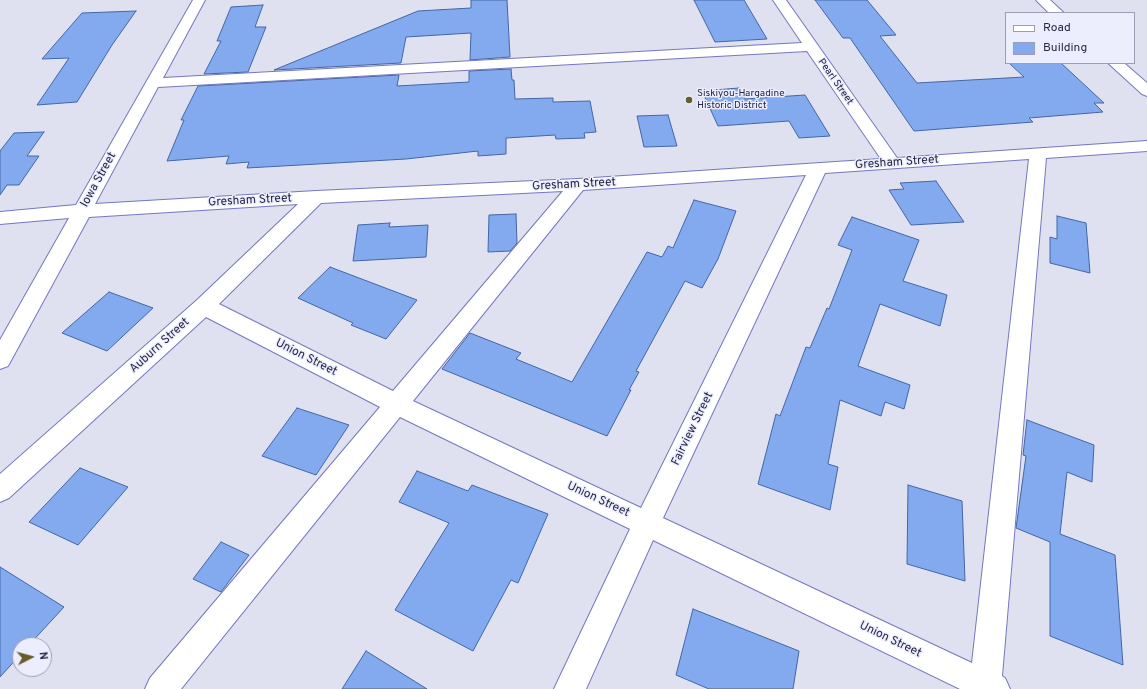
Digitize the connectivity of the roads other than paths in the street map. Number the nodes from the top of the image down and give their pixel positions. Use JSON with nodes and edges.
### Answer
{"nodes":[{"id":1,"x":199,"y":0,"type":"edge"},
{"id":2,"x":779,"y":0,"type":"edge"},
{"id":3,"x":1042,"y":0,"type":"edge"},
{"id":4,"x":1056,"y":12,"type":"edge"},
{"id":5,"x":810,"y":47,"type":"junction"},
{"id":6,"x":1116,"y":64,"type":"edge"},
{"id":7,"x":153,"y":84,"type":"junction"},
{"id":8,"x":1147,"y":91,"type":"edge"},
{"id":9,"x":1147,"y":146,"type":"edge"},
{"id":10,"x":1038,"y":153,"type":"junction"},
{"id":11,"x":892,"y":163,"type":"junction"},
{"id":12,"x":818,"y":170,"type":"junction"},
{"id":13,"x":578,"y":185,"type":"junction"},
{"id":14,"x":316,"y":197,"type":"junction"},
{"id":15,"x":82,"y":211,"type":"junction"},
{"id":16,"x":0,"y":218,"type":"edge"},
{"id":17,"x":204,"y":306,"type":"junction"},
{"id":18,"x":0,"y":360,"type":"edge"},
{"id":19,"x":398,"y":405,"type":"junction"},
{"id":20,"x":0,"y":490,"type":"edge"},
{"id":21,"x":647,"y":523,"type":"junction"},
{"id":22,"x":988,"y":688,"type":"edge"},
{"id":23,"x":161,"y":689,"type":"edge"},
{"id":24,"x":570,"y":689,"type":"edge"}],
"edges":[{"from":1,"to":7,"type":"street","name":"Iowa Street"},
{"from":2,"to":5,"type":"street","name":"Pearl Street"},
{"from":3,"to":4,"type":"street"},
{"from":5,"to":7,"type":"street"},
{"from":5,"to":11,"type":"street","name":"Pearl Street"},
{"from":6,"to":8,"type":"street"},
{"from":7,"to":15,"type":"street","name":"Iowa Street"},
{"from":9,"to":10,"type":"street","name":"Gresham Street"},
{"from":10,"to":11,"type":"street","name":"Gresham Street"},
{"from":10,"to":22,"type":"street"},
{"from":11,"to":12,"type":"street","name":"Gresham Street"},
{"from":12,"to":13,"type":"street","name":"Gresham Street"},
{"from":12,"to":21,"type":"street","name":"Fairview Street"},
{"from":13,"to":14,"type":"street","name":"Gresham Street"},
{"from":13,"to":19,"type":"street"},
{"from":14,"to":15,"type":"street","name":"Gresham Street"},
{"from":14,"to":17,"type":"street","name":"Auburn Street"},
{"from":15,"to":16,"type":"street","name":"Gresham Street"},
{"from":15,"to":18,"type":"street","name":"Iowa Street"},
{"from":17,"to":19,"type":"street","name":"Union Street"},
{"from":17,"to":20,"type":"street","name":"Auburn Street"},
{"from":19,"to":21,"type":"street","name":"Union Street"},
{"from":19,"to":23,"type":"street"},
{"from":21,"to":22,"type":"street","name":"Union Street"},
{"from":21,"to":24,"type":"street","name":"Fairview Street"}]}
